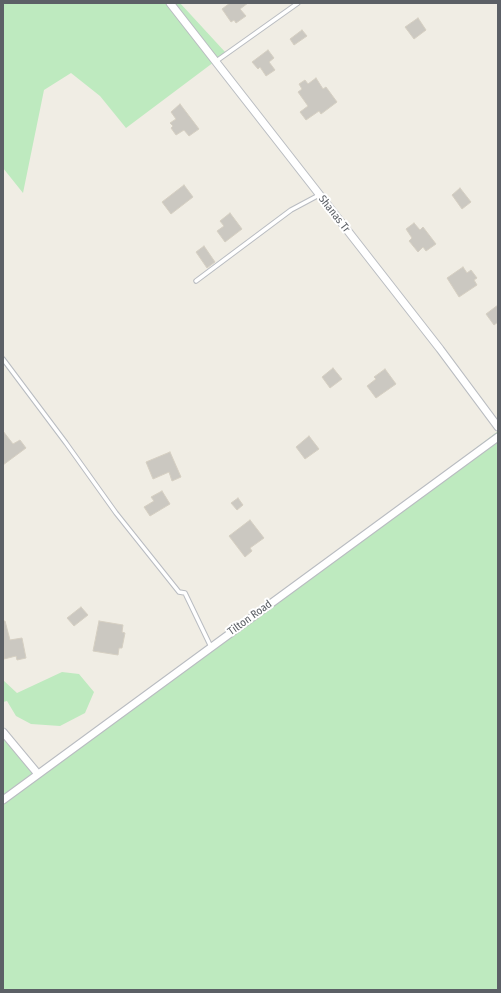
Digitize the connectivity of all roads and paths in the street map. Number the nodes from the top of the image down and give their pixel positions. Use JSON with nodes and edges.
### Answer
{"nodes":[{"id":1,"x":170,"y":3,"type":"edge"},
{"id":2,"x":298,"y":3,"type":"edge"},
{"id":3,"x":216,"y":62,"type":"junction"},
{"id":4,"x":319,"y":195,"type":"junction"},
{"id":5,"x":196,"y":281,"type":"dead end"},
{"id":6,"x":3,"y":359,"type":"edge"},
{"id":7,"x":498,"y":427,"type":"edge"},
{"id":8,"x":498,"y":437,"type":"edge"},
{"id":9,"x":211,"y":647,"type":"junction"},
{"id":10,"x":3,"y":732,"type":"edge"},
{"id":11,"x":38,"y":774,"type":"junction"},
{"id":12,"x":3,"y":800,"type":"edge"}],
"edges":[{"from":1,"to":3,"type":"street","name":"Shanas Tr"},
{"from":2,"to":3,"type":"lane"},
{"from":3,"to":4,"type":"street","name":"Shanas Tr"},
{"from":4,"to":5,"type":"lane"},
{"from":4,"to":7,"type":"street","name":"Shanas Tr"},
{"from":6,"to":9,"type":"lane"},
{"from":8,"to":9,"type":"street","name":"Tilton Road"},
{"from":9,"to":11,"type":"street","name":"Tilton Road"},
{"from":10,"to":11,"type":"street"},
{"from":11,"to":12,"type":"street","name":"Tilton Road"}]}
